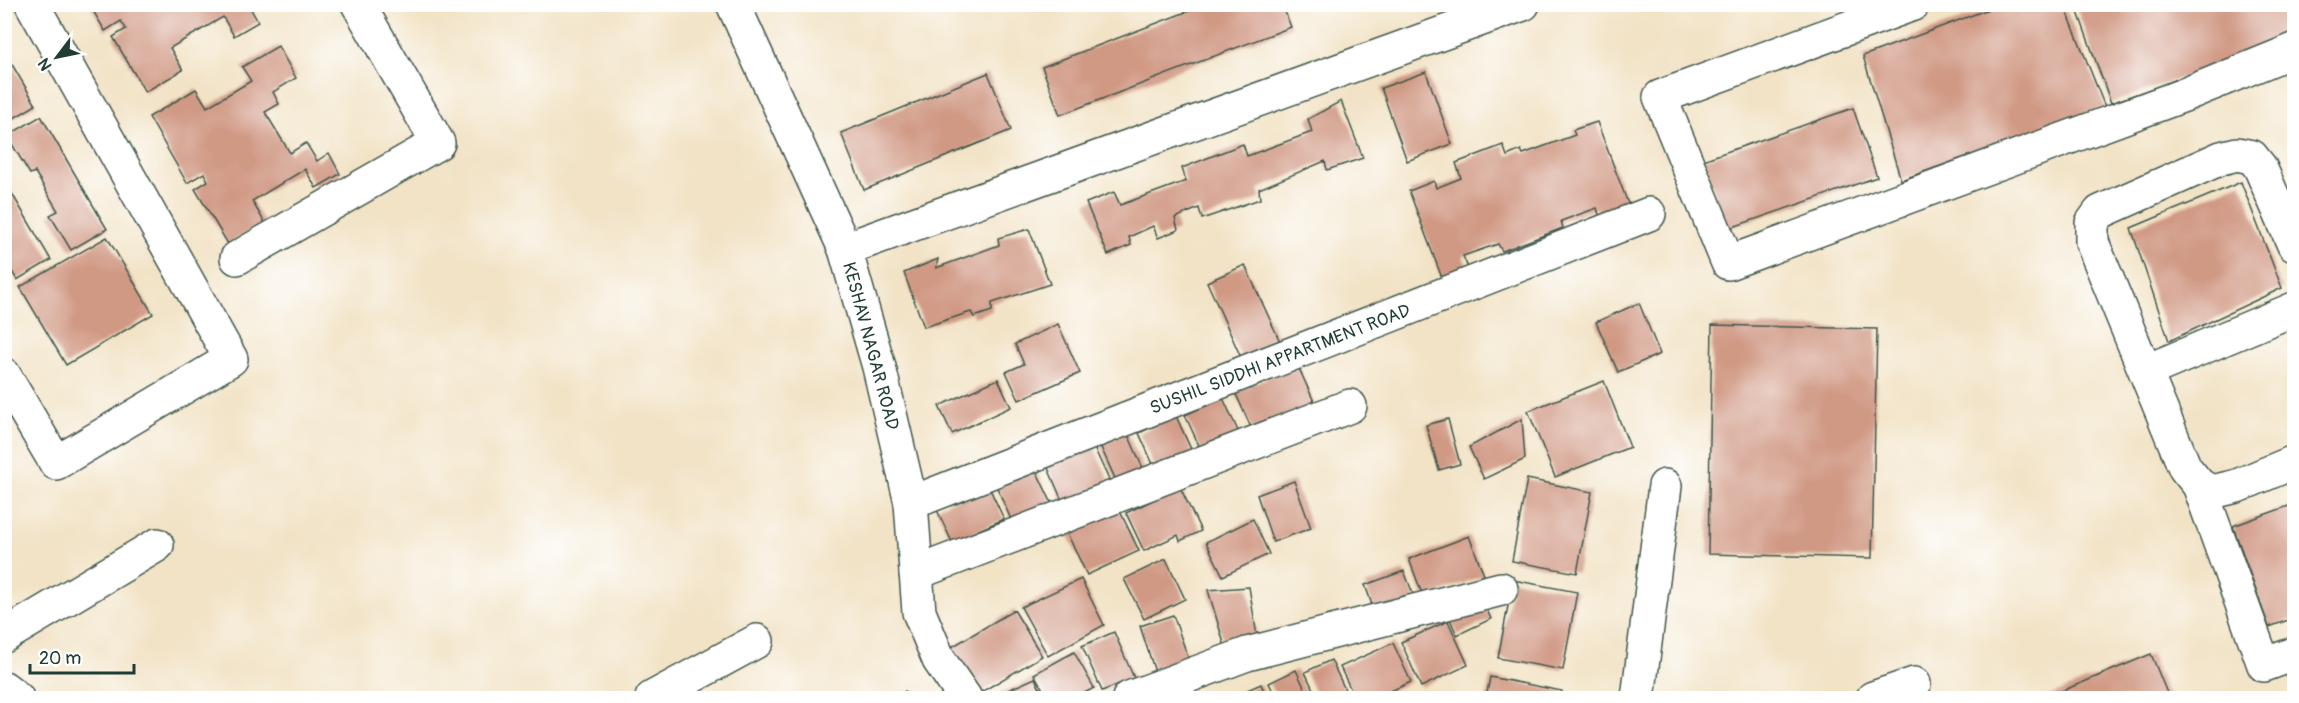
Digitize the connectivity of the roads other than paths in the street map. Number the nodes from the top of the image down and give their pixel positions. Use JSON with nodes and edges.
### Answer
{"nodes":[{"id":1,"x":32,"y":4,"type":"edge"},
{"id":2,"x":358,"y":4,"type":"edge"},
{"id":3,"x":733,"y":4,"type":"edge"},
{"id":4,"x":1523,"y":4,"type":"edge"},
{"id":5,"x":1913,"y":4,"type":"edge"},
{"id":6,"x":2295,"y":50,"type":"edge"},
{"id":7,"x":1649,"y":214,"type":"dead end"},
{"id":8,"x":2295,"y":245,"type":"edge"},
{"id":9,"x":845,"y":249,"type":"junction"},
{"id":10,"x":237,"y":258,"type":"dead end"},
{"id":11,"x":2295,"y":309,"type":"edge"},
{"id":12,"x":2147,"y":371,"type":"junction"},
{"id":13,"x":4,"y":375,"type":"edge"},
{"id":14,"x":1350,"y":406,"type":"dead end"},
{"id":15,"x":2295,"y":462,"type":"edge"},
{"id":16,"x":2199,"y":485,"type":"junction"},
{"id":17,"x":1665,"y":486,"type":"dead end"},
{"id":18,"x":911,"y":503,"type":"junction"},
{"id":19,"x":158,"y":545,"type":"dead end"},
{"id":20,"x":916,"y":573,"type":"junction"},
{"id":21,"x":1501,"y":589,"type":"dead end"},
{"id":22,"x":4,"y":636,"type":"edge"},
{"id":23,"x":757,"y":640,"type":"dead end"},
{"id":24,"x":2295,"y":654,"type":"edge"},
{"id":25,"x":1914,"y":684,"type":"dead end"},
{"id":26,"x":4,"y":688,"type":"edge"},
{"id":27,"x":17,"y":699,"type":"edge"},
{"id":28,"x":652,"y":699,"type":"edge"},
{"id":29,"x":965,"y":699,"type":"edge"},
{"id":30,"x":1129,"y":699,"type":"edge"},
{"id":31,"x":1638,"y":699,"type":"edge"},
{"id":32,"x":1873,"y":699,"type":"edge"}],
"edges":[{"from":1,"to":13,"type":"street"},
{"from":2,"to":10,"type":"street"},
{"from":3,"to":9,"type":"street","name":"KESHAV NAGAR ROAD"},
{"from":4,"to":9,"type":"street"},
{"from":5,"to":6,"type":"street"},
{"from":7,"to":18,"type":"street","name":"SUSHIL SIDDHI APPARTMENT ROAD"},
{"from":8,"to":12,"type":"street"},
{"from":9,"to":18,"type":"street","name":"KESHAV NAGAR ROAD"},
{"from":11,"to":12,"type":"street"},
{"from":12,"to":16,"type":"street"},
{"from":14,"to":20,"type":"street"},
{"from":15,"to":16,"type":"street"},
{"from":16,"to":24,"type":"street"},
{"from":17,"to":31,"type":"street"},
{"from":18,"to":20,"type":"street","name":"KESHAV NAGAR ROAD"},
{"from":19,"to":22,"type":"street"},
{"from":20,"to":29,"type":"street","name":"KESHAV NAGAR ROAD"},
{"from":21,"to":30,"type":"street"},
{"from":23,"to":28,"type":"street"},
{"from":25,"to":32,"type":"street"},
{"from":26,"to":27,"type":"street"}]}
